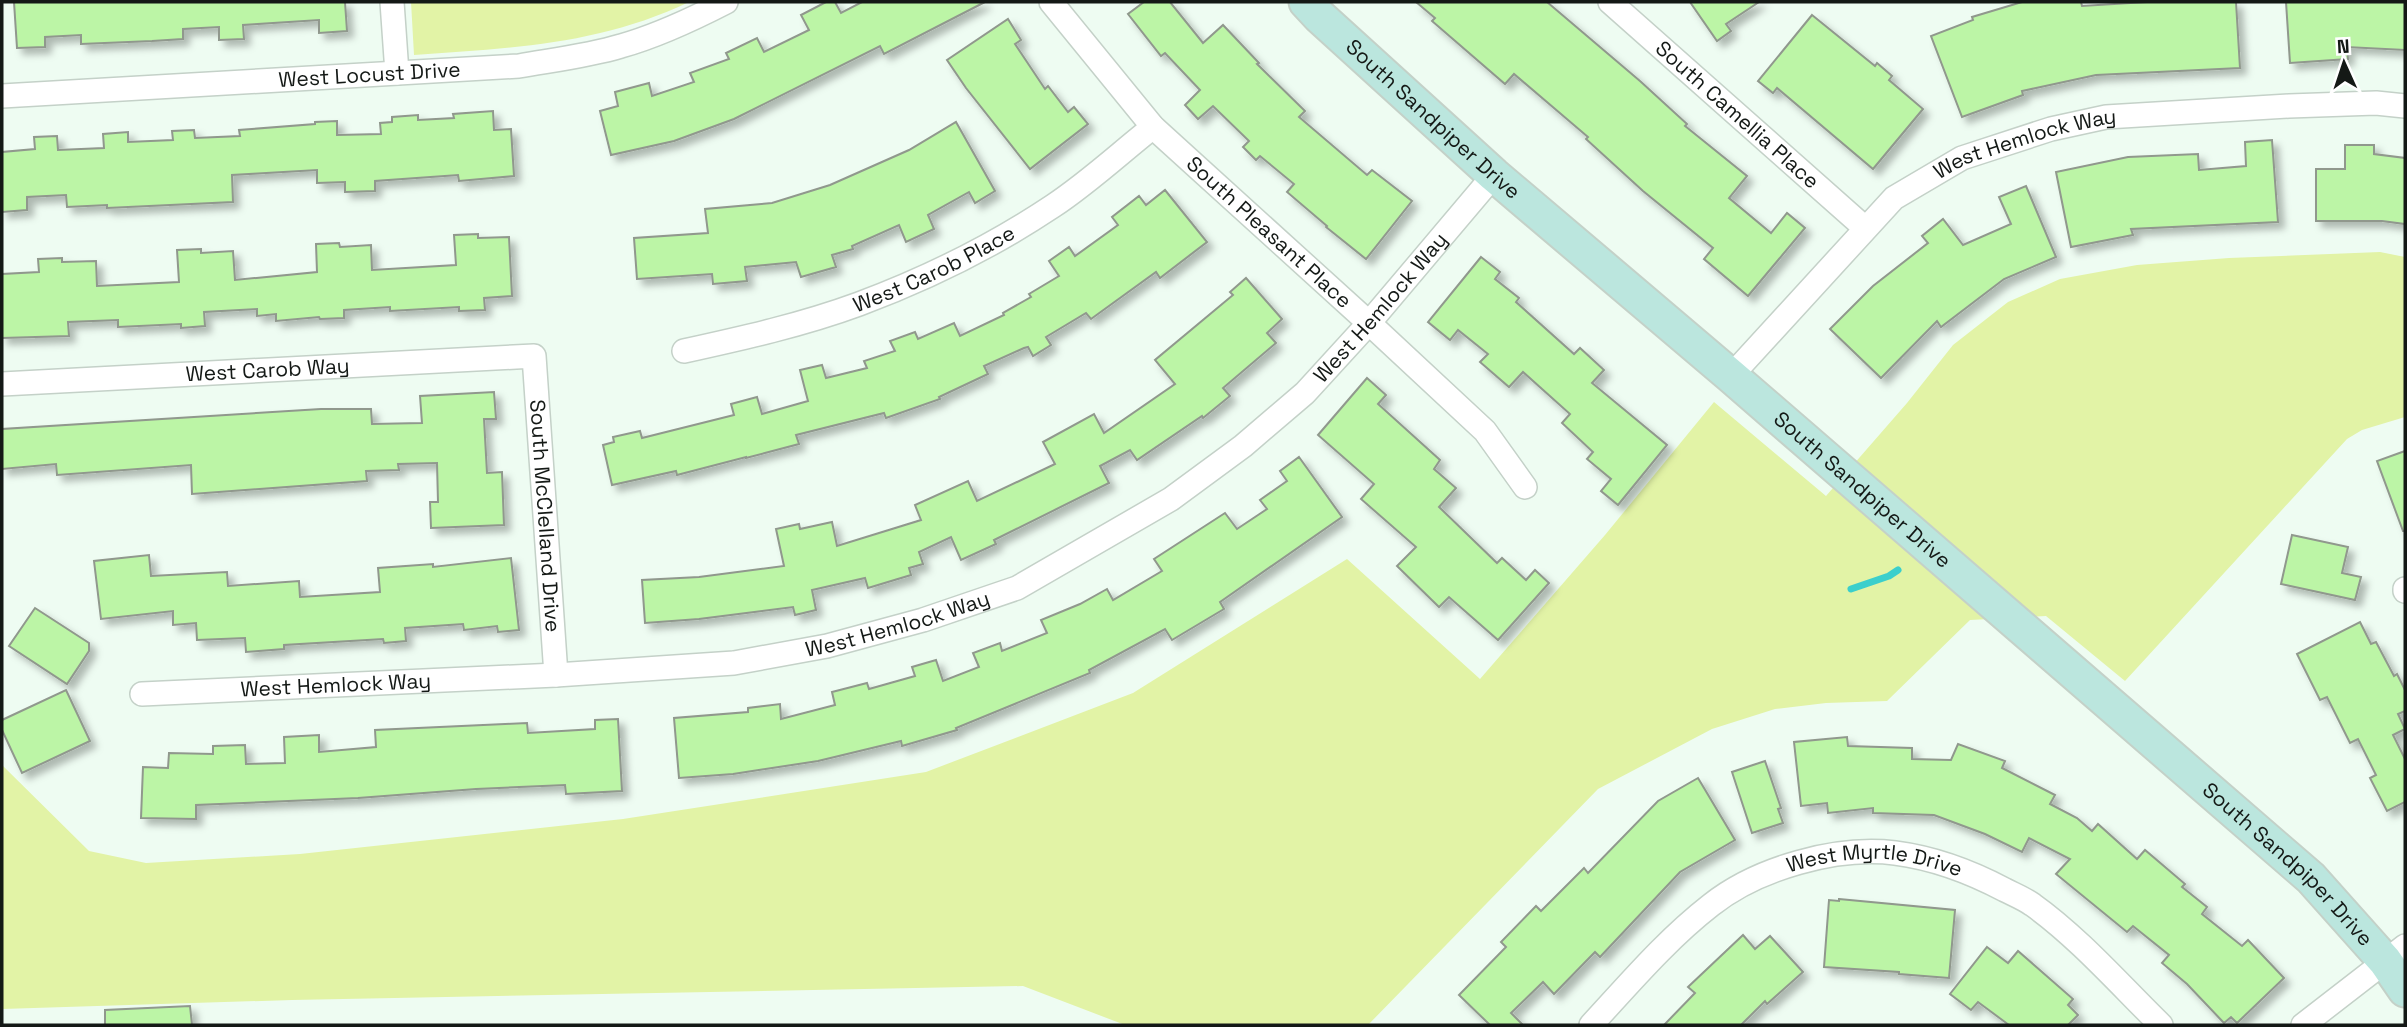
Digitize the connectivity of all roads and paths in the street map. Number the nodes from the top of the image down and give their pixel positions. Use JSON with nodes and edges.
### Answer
{"nodes":[{"id":1,"x":392,"y":2,"type":"edge"},
{"id":2,"x":726,"y":2,"type":"edge"},
{"id":3,"x":1051,"y":2,"type":"edge"},
{"id":4,"x":1307,"y":2,"type":"edge"},
{"id":5,"x":1610,"y":2,"type":"edge"},
{"id":6,"x":397,"y":73,"type":"junction"},
{"id":7,"x":2,"y":96,"type":"edge"},
{"id":8,"x":2405,"y":106,"type":"edge"},
{"id":9,"x":1153,"y":127,"type":"junction"},
{"id":10,"x":1494,"y":174,"type":"junction"},
{"id":11,"x":1865,"y":228,"type":"junction"},
{"id":12,"x":1369,"y":323,"type":"junction"},
{"id":13,"x":684,"y":351,"type":"dead end"},
{"id":14,"x":534,"y":356,"type":"joint"},
{"id":15,"x":1731,"y":376,"type":"junction"},
{"id":16,"x":2,"y":384,"type":"edge"},
{"id":17,"x":1525,"y":487,"type":"dead end"},
{"id":18,"x":556,"y":675,"type":"junction"},
{"id":19,"x":142,"y":694,"type":"dead end"},
{"id":20,"x":2395,"y":953,"type":"edge"},
{"id":21,"x":2405,"y":990,"type":"edge"},
{"id":22,"x":1591,"y":1025,"type":"edge"},
{"id":23,"x":2161,"y":1025,"type":"edge"},
{"id":24,"x":2303,"y":1025,"type":"edge"}],
"edges":[{"from":1,"to":6,"type":"street"},
{"from":2,"to":6,"type":"street","name":"West Locust Drive"},
{"from":3,"to":9,"type":"street","name":"South Pleasant Place"},
{"from":4,"to":10,"type":"street","name":"South Sandpiper Drive"},
{"from":5,"to":11,"type":"street","name":"South Camellia Place"},
{"from":6,"to":7,"type":"street","name":"West Locust Drive"},
{"from":8,"to":11,"type":"street","name":"West Hemlock Way"},
{"from":9,"to":12,"type":"street","name":"South Pleasant Place"},
{"from":9,"to":13,"type":"street","name":"West Carob Place"},
{"from":10,"to":12,"type":"street","name":"West Hemlock Way"},
{"from":10,"to":15,"type":"street","name":"South Sandpiper Drive"},
{"from":11,"to":15,"type":"street","name":"West Hemlock Way"},
{"from":12,"to":17,"type":"street","name":"South Pleasant Place"},
{"from":12,"to":18,"type":"street","name":"West Hemlock Way"},
{"from":14,"to":16,"type":"street","name":"West Carob Way"},
{"from":14,"to":18,"type":"street","name":"South McClelland Drive"},
{"from":15,"to":20,"type":"street","name":"South Sandpiper Drive"},
{"from":18,"to":19,"type":"street","name":"West Hemlock Way"},
{"from":20,"to":21,"type":"street","name":"South Sandpiper Drive"},
{"from":20,"to":24,"type":"street"},
{"from":22,"to":23,"type":"street","name":"West Myrtle Drive"}]}
